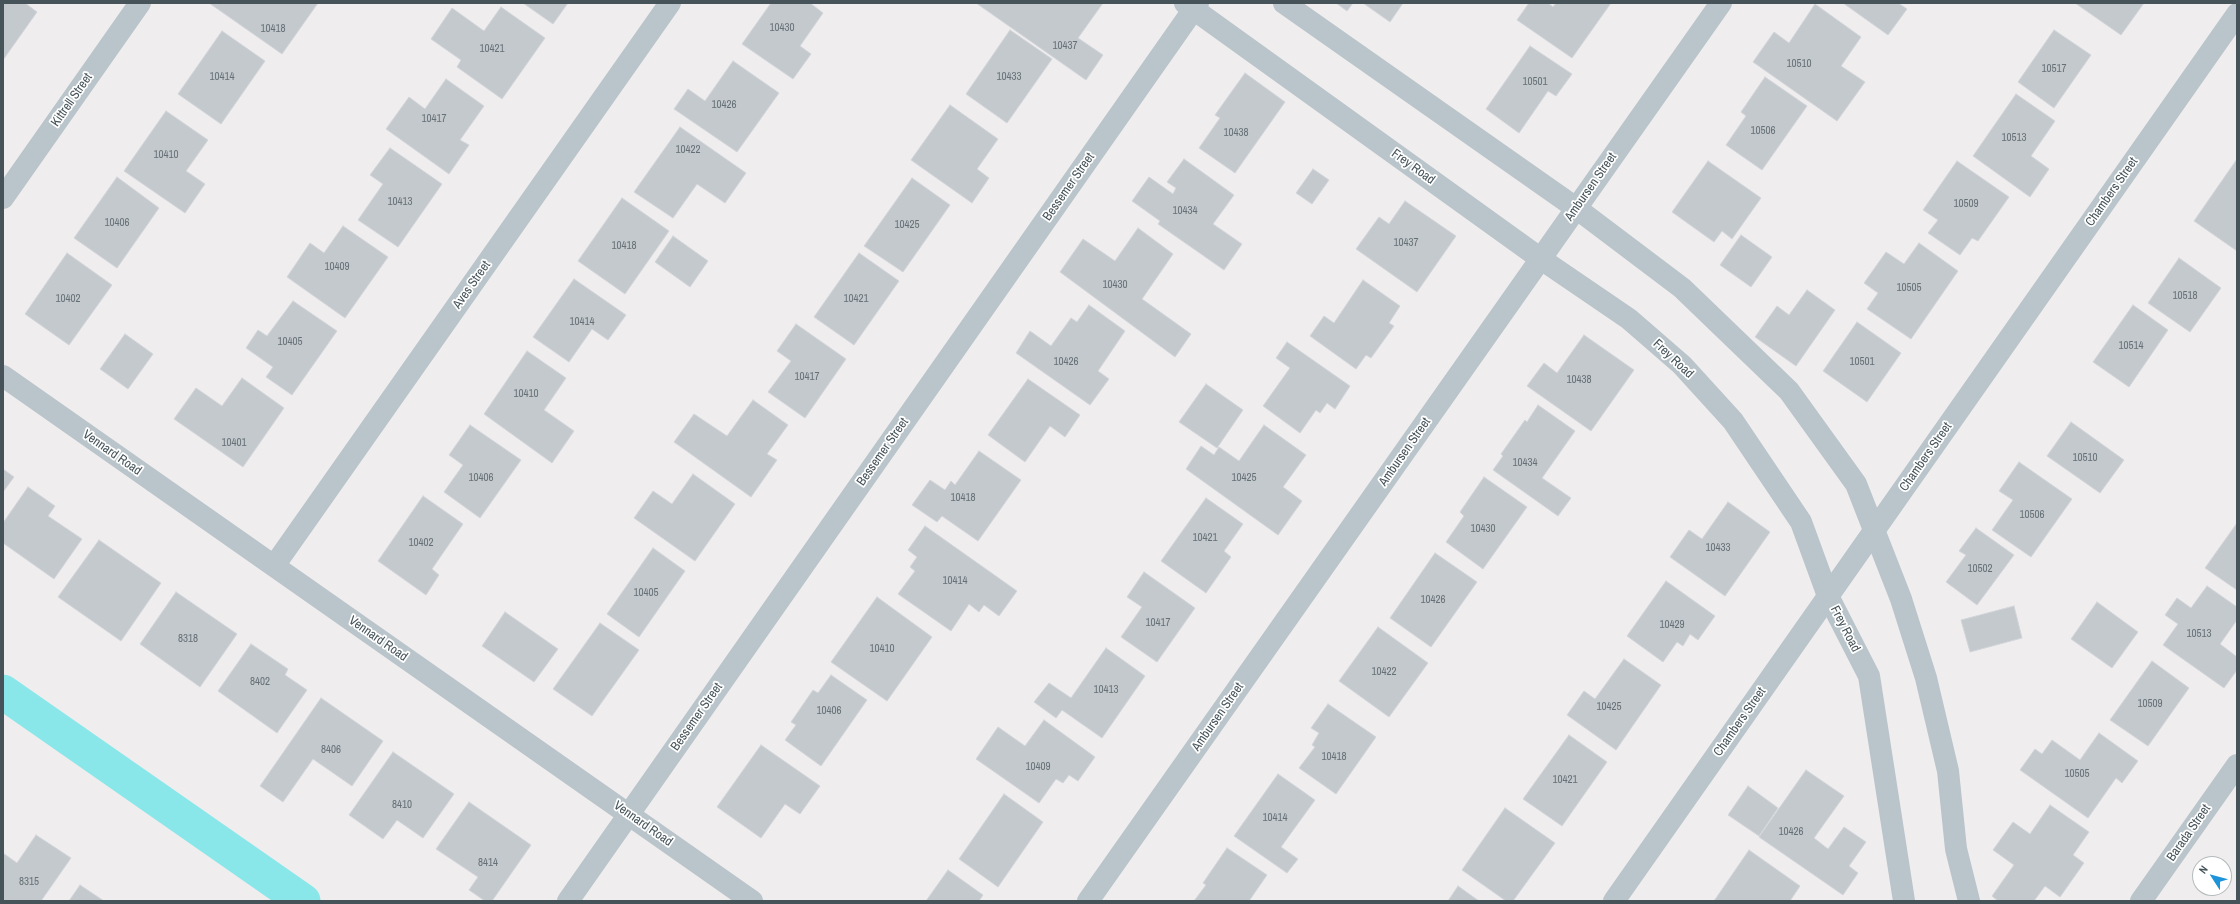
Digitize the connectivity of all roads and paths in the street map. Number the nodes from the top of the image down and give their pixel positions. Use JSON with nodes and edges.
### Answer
{"nodes":[{"id":1,"x":140,"y":3,"type":"edge"},
{"id":2,"x":670,"y":3,"type":"edge"},
{"id":3,"x":1284,"y":3,"type":"edge"},
{"id":4,"x":1721,"y":3,"type":"edge"},
{"id":5,"x":1192,"y":5,"type":"edge"},
{"id":6,"x":2237,"y":14,"type":"edge"},
{"id":7,"x":3,"y":198,"type":"edge"},
{"id":8,"x":1576,"y":208,"type":"junction"},
{"id":9,"x":1541,"y":259,"type":"junction"},
{"id":10,"x":3,"y":376,"type":"edge"},
{"id":11,"x":1873,"y":532,"type":"junction"},
{"id":12,"x":274,"y":566,"type":"junction"},
{"id":13,"x":1828,"y":596,"type":"junction"},
{"id":14,"x":2237,"y":764,"type":"edge"},
{"id":15,"x":628,"y":814,"type":"junction"},
{"id":16,"x":568,"y":901,"type":"edge"},
{"id":17,"x":752,"y":901,"type":"edge"},
{"id":18,"x":1088,"y":901,"type":"edge"},
{"id":19,"x":1614,"y":901,"type":"edge"},
{"id":20,"x":1904,"y":901,"type":"edge"},
{"id":21,"x":1969,"y":901,"type":"edge"},
{"id":22,"x":2141,"y":901,"type":"edge"}],
"edges":[{"from":1,"to":7,"type":"street","name":"Kittrell Street"},
{"from":2,"to":12,"type":"street","name":"Aves Street"},
{"from":3,"to":8,"type":"street"},
{"from":4,"to":8,"type":"street","name":"Ambursen Street"},
{"from":5,"to":9,"type":"street","name":"Frey Road"},
{"from":5,"to":15,"type":"street","name":"Bessemer Street"},
{"from":6,"to":11,"type":"street","name":"Chambers Street"},
{"from":8,"to":9,"type":"street","name":"Ambursen Street"},
{"from":8,"to":11,"type":"street"},
{"from":9,"to":13,"type":"street","name":"Frey Road"},
{"from":9,"to":18,"type":"street","name":"Ambursen Street"},
{"from":10,"to":12,"type":"street","name":"Vennard Road"},
{"from":11,"to":13,"type":"street","name":"Chambers Street"},
{"from":11,"to":21,"type":"street"},
{"from":12,"to":15,"type":"street","name":"Vennard Road"},
{"from":13,"to":19,"type":"street","name":"Chambers Street"},
{"from":13,"to":20,"type":"street","name":"Frey Road"},
{"from":14,"to":22,"type":"street","name":"Barada Street"},
{"from":15,"to":16,"type":"street","name":"Bessemer Street"},
{"from":15,"to":17,"type":"street","name":"Vennard Road"}]}
